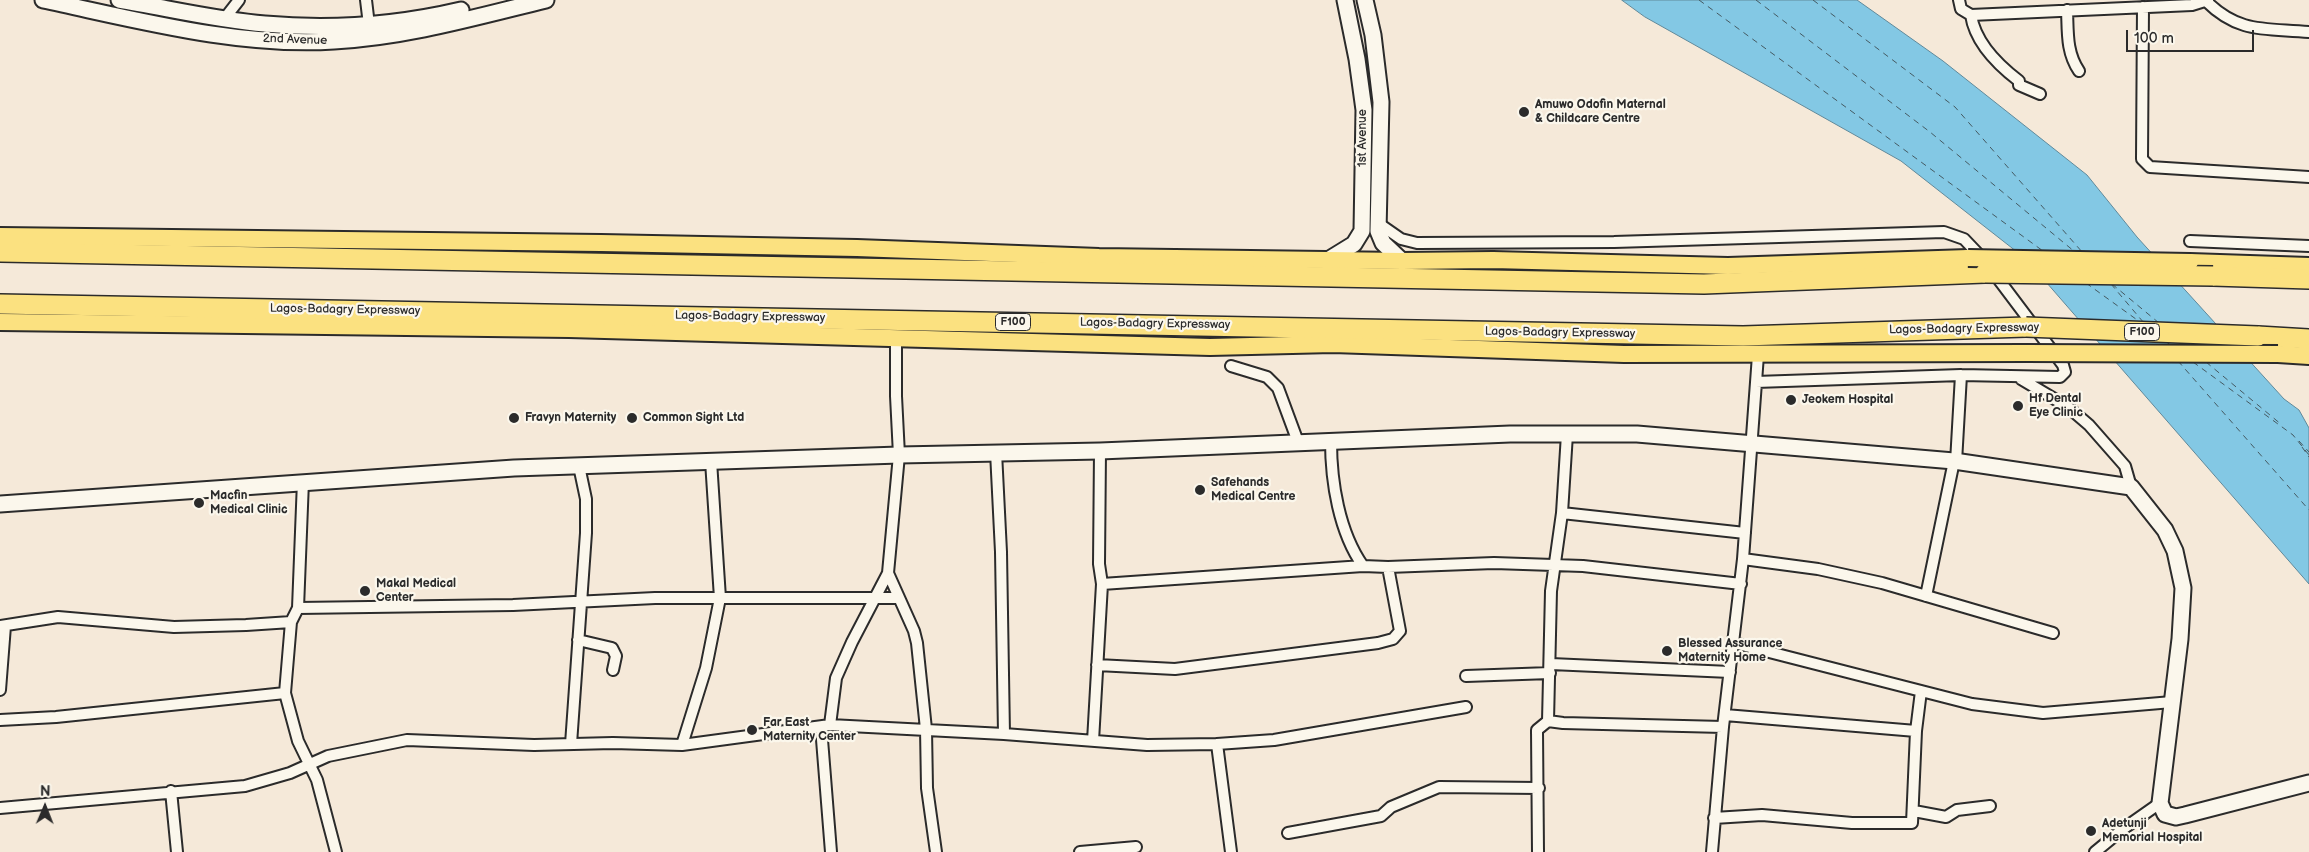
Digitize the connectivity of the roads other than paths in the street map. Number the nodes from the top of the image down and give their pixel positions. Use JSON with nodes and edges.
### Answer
{"nodes":[{"id":1,"x":43,"y":0,"type":"edge"},
{"id":2,"x":119,"y":0,"type":"edge"},
{"id":3,"x":239,"y":0,"type":"edge"},
{"id":4,"x":366,"y":0,"type":"edge"},
{"id":5,"x":504,"y":0,"type":"edge"},
{"id":6,"x":546,"y":0,"type":"edge"},
{"id":7,"x":1345,"y":0,"type":"edge"},
{"id":8,"x":1365,"y":0,"type":"edge"},
{"id":9,"x":1959,"y":0,"type":"edge"},
{"id":10,"x":2207,"y":1,"type":"edge"},
{"id":11,"x":2143,"y":7,"type":"junction"},
{"id":12,"x":2067,"y":10,"type":"junction"},
{"id":13,"x":1971,"y":15,"type":"junction"},
{"id":14,"x":225,"y":18,"type":"junction"},
{"id":15,"x":369,"y":25,"type":"junction"},
{"id":16,"x":2309,"y":32,"type":"edge"},
{"id":17,"x":2079,"y":71,"type":"dead end"},
{"id":18,"x":2040,"y":94,"type":"dead end"},
{"id":19,"x":2309,"y":177,"type":"edge"},
{"id":20,"x":1378,"y":223,"type":"junction"},
{"id":21,"x":0,"y":236,"type":"edge"},
{"id":22,"x":2190,"y":241,"type":"dead end"},
{"id":23,"x":2309,"y":246,"type":"edge"},
{"id":24,"x":0,"y":252,"type":"edge"},
{"id":25,"x":1328,"y":260,"type":"junction"},
{"id":26,"x":1402,"y":261,"type":"junction"},
{"id":27,"x":2309,"y":266,"type":"edge"},
{"id":28,"x":2309,"y":279,"type":"edge"},
{"id":29,"x":0,"y":304,"type":"edge"},
{"id":30,"x":0,"y":322,"type":"edge"},
{"id":31,"x":896,"y":339,"type":"junction"},
{"id":32,"x":2309,"y":339,"type":"edge"},
{"id":33,"x":1758,"y":355,"type":"junction"},
{"id":34,"x":2309,"y":356,"type":"edge"},
{"id":35,"x":1231,"y":366,"type":"dead end"},
{"id":36,"x":1961,"y":375,"type":"junction"},
{"id":37,"x":2018,"y":378,"type":"junction"},
{"id":38,"x":1756,"y":382,"type":"junction"},
{"id":39,"x":1567,"y":434,"type":"junction"},
{"id":40,"x":1331,"y":441,"type":"junction"},
{"id":41,"x":1298,"y":442,"type":"junction"},
{"id":42,"x":1751,"y":444,"type":"junction"},
{"id":43,"x":1100,"y":451,"type":"junction"},
{"id":44,"x":996,"y":452,"type":"junction"},
{"id":45,"x":900,"y":455,"type":"junction"},
{"id":46,"x":711,"y":461,"type":"junction"},
{"id":47,"x":1955,"y":462,"type":"junction"},
{"id":48,"x":579,"y":466,"type":"junction"},
{"id":49,"x":303,"y":481,"type":"junction"},
{"id":50,"x":2131,"y":487,"type":"junction"},
{"id":51,"x":0,"y":504,"type":"edge"},
{"id":52,"x":1562,"y":513,"type":"junction"},
{"id":53,"x":1745,"y":533,"type":"junction"},
{"id":54,"x":1743,"y":559,"type":"junction"},
{"id":55,"x":1363,"y":566,"type":"junction"},
{"id":56,"x":1554,"y":566,"type":"junction"},
{"id":57,"x":1388,"y":567,"type":"junction"},
{"id":58,"x":888,"y":573,"type":"junction"},
{"id":59,"x":1102,"y":584,"type":"junction"},
{"id":60,"x":1741,"y":584,"type":"junction"},
{"id":61,"x":876,"y":596,"type":"junction"},
{"id":62,"x":1926,"y":596,"type":"junction"},
{"id":63,"x":720,"y":598,"type":"junction"},
{"id":64,"x":899,"y":598,"type":"junction"},
{"id":65,"x":581,"y":601,"type":"junction"},
{"id":66,"x":298,"y":608,"type":"junction"},
{"id":67,"x":291,"y":622,"type":"junction"},
{"id":68,"x":2,"y":626,"type":"edge"},
{"id":69,"x":2053,"y":633,"type":"dead end"},
{"id":70,"x":578,"y":640,"type":"junction"},
{"id":71,"x":1734,"y":642,"type":"junction"},
{"id":72,"x":1097,"y":665,"type":"junction"},
{"id":73,"x":1551,"y":669,"type":"junction"},
{"id":74,"x":614,"y":670,"type":"dead end"},
{"id":75,"x":1730,"y":672,"type":"junction"},
{"id":76,"x":1466,"y":676,"type":"dead end"},
{"id":77,"x":0,"y":690,"type":"edge"},
{"id":78,"x":1921,"y":691,"type":"junction"},
{"id":79,"x":285,"y":693,"type":"junction"},
{"id":80,"x":2172,"y":702,"type":"junction"},
{"id":81,"x":1466,"y":707,"type":"dead end"},
{"id":82,"x":1725,"y":715,"type":"junction"},
{"id":83,"x":0,"y":720,"type":"edge"},
{"id":84,"x":1548,"y":721,"type":"junction"},
{"id":85,"x":825,"y":726,"type":"junction"},
{"id":86,"x":1723,"y":727,"type":"junction"},
{"id":87,"x":926,"y":729,"type":"junction"},
{"id":88,"x":1916,"y":731,"type":"junction"},
{"id":89,"x":1004,"y":734,"type":"junction"},
{"id":90,"x":1093,"y":741,"type":"junction"},
{"id":91,"x":571,"y":744,"type":"junction"},
{"id":92,"x":1217,"y":744,"type":"junction"},
{"id":93,"x":682,"y":745,"type":"junction"},
{"id":94,"x":311,"y":765,"type":"junction"},
{"id":95,"x":2309,"y":783,"type":"edge"},
{"id":96,"x":1539,"y":788,"type":"junction"},
{"id":97,"x":171,"y":791,"type":"junction"},
{"id":98,"x":2160,"y":803,"type":"junction"},
{"id":99,"x":1990,"y":806,"type":"dead end"},
{"id":100,"x":0,"y":808,"type":"edge"},
{"id":101,"x":1914,"y":811,"type":"junction"},
{"id":102,"x":1714,"y":818,"type":"junction"},
{"id":103,"x":1288,"y":833,"type":"dead end"},
{"id":104,"x":1136,"y":847,"type":"dead end"},
{"id":105,"x":177,"y":852,"type":"edge"},
{"id":106,"x":336,"y":852,"type":"edge"},
{"id":107,"x":831,"y":852,"type":"edge"},
{"id":108,"x":936,"y":852,"type":"edge"},
{"id":109,"x":1080,"y":852,"type":"edge"},
{"id":110,"x":1231,"y":852,"type":"edge"},
{"id":111,"x":1538,"y":852,"type":"edge"},
{"id":112,"x":1712,"y":852,"type":"edge"},
{"id":113,"x":2095,"y":852,"type":"edge"}],
"edges":[{"from":1,"to":6,"type":"main road","name":"2nd Avenue"},
{"from":2,"to":14,"type":"main road","name":"2nd Avenue"},
{"from":3,"to":14,"type":"street"},
{"from":4,"to":15,"type":"street"},
{"from":5,"to":15,"type":"main road","name":"2nd Avenue"},
{"from":7,"to":25,"type":"main road","name":"1st Avenue"},
{"from":8,"to":20,"type":"main road","name":"1st Avenue"},
{"from":9,"to":13,"type":"street"},
{"from":10,"to":11,"type":"street"},
{"from":10,"to":16,"type":"street"},
{"from":11,"to":12,"type":"street"},
{"from":11,"to":19,"type":"street"},
{"from":12,"to":13,"type":"street"},
{"from":12,"to":17,"type":"street"},
{"from":13,"to":18,"type":"street"},
{"from":14,"to":15,"type":"main road","name":"2nd Avenue"},
{"from":20,"to":26,"type":"main road","name":"1st Avenue"},
{"from":20,"to":37,"type":"street"},
{"from":21,"to":25,"type":"main road"},
{"from":22,"to":23,"type":"street"},
{"from":24,"to":28,"type":"highway","bridge":true},
{"from":25,"to":26,"type":"main road"},
{"from":26,"to":27,"type":"main road","bridge":true},
{"from":29,"to":32,"type":"highway","name":"Lagos-Badagry Expressway","number":"F100","bridge":true},
{"from":30,"to":31,"type":"main road","name":"Lagos-Badagry Expressway"},
{"from":31,"to":33,"type":"main road","name":"Lagos-Badagry Expressway"},
{"from":31,"to":45,"type":"street"},
{"from":33,"to":34,"type":"main road","name":"Lagos-Badagry Expressway","bridge":true},
{"from":33,"to":38,"type":"street"},
{"from":35,"to":41,"type":"street"},
{"from":36,"to":37,"type":"street"},
{"from":36,"to":38,"type":"street"},
{"from":36,"to":47,"type":"street"},
{"from":37,"to":50,"type":"street"},
{"from":38,"to":42,"type":"street"},
{"from":39,"to":40,"type":"main road"},
{"from":39,"to":42,"type":"main road"},
{"from":39,"to":52,"type":"street"},
{"from":40,"to":41,"type":"main road"},
{"from":40,"to":55,"type":"street"},
{"from":41,"to":43,"type":"main road"},
{"from":42,"to":47,"type":"main road"},
{"from":42,"to":53,"type":"street"},
{"from":43,"to":44,"type":"main road"},
{"from":43,"to":59,"type":"street"},
{"from":44,"to":45,"type":"main road"},
{"from":44,"to":89,"type":"street"},
{"from":45,"to":46,"type":"main road"},
{"from":45,"to":58,"type":"street"},
{"from":46,"to":48,"type":"main road"},
{"from":46,"to":63,"type":"street"},
{"from":47,"to":50,"type":"main road"},
{"from":47,"to":62,"type":"street"},
{"from":48,"to":49,"type":"main road"},
{"from":48,"to":65,"type":"street"},
{"from":49,"to":51,"type":"main road"},
{"from":49,"to":66,"type":"street"},
{"from":50,"to":80,"type":"main road"},
{"from":52,"to":53,"type":"street"},
{"from":52,"to":56,"type":"street"},
{"from":53,"to":54,"type":"street"},
{"from":54,"to":60,"type":"street"},
{"from":54,"to":62,"type":"street"},
{"from":55,"to":57,"type":"street"},
{"from":55,"to":59,"type":"street"},
{"from":56,"to":57,"type":"street"},
{"from":56,"to":60,"type":"street"},
{"from":56,"to":73,"type":"street"},
{"from":57,"to":72,"type":"street"},
{"from":58,"to":61,"type":"street"},
{"from":58,"to":64,"type":"street"},
{"from":59,"to":72,"type":"street"},
{"from":60,"to":71,"type":"street"},
{"from":61,"to":63,"type":"street"},
{"from":61,"to":64,"type":"street"},
{"from":61,"to":85,"type":"street"},
{"from":62,"to":69,"type":"street"},
{"from":63,"to":65,"type":"street"},
{"from":63,"to":93,"type":"street"},
{"from":64,"to":87,"type":"street"},
{"from":65,"to":66,"type":"street"},
{"from":65,"to":70,"type":"street"},
{"from":66,"to":67,"type":"street"},
{"from":67,"to":68,"type":"street"},
{"from":67,"to":79,"type":"street"},
{"from":68,"to":77,"type":"street"},
{"from":70,"to":74,"type":"street"},
{"from":70,"to":91,"type":"street"},
{"from":71,"to":75,"type":"street"},
{"from":71,"to":78,"type":"street"},
{"from":72,"to":90,"type":"street"},
{"from":73,"to":75,"type":"street"},
{"from":73,"to":76,"type":"street"},
{"from":73,"to":84,"type":"street"},
{"from":75,"to":82,"type":"street"},
{"from":78,"to":80,"type":"street"},
{"from":78,"to":88,"type":"street"},
{"from":79,"to":83,"type":"street"},
{"from":79,"to":94,"type":"street"},
{"from":80,"to":98,"type":"main road"},
{"from":81,"to":92,"type":"street"},
{"from":82,"to":86,"type":"street"},
{"from":82,"to":88,"type":"street"},
{"from":84,"to":86,"type":"street"},
{"from":84,"to":96,"type":"street"},
{"from":85,"to":87,"type":"street"},
{"from":85,"to":93,"type":"street"},
{"from":85,"to":107,"type":"street"},
{"from":86,"to":102,"type":"street"},
{"from":87,"to":89,"type":"street"},
{"from":87,"to":108,"type":"street"},
{"from":88,"to":101,"type":"street"},
{"from":89,"to":90,"type":"street"},
{"from":90,"to":92,"type":"street"},
{"from":91,"to":93,"type":"street"},
{"from":91,"to":94,"type":"street"},
{"from":92,"to":110,"type":"street"},
{"from":94,"to":97,"type":"street"},
{"from":94,"to":106,"type":"street"},
{"from":95,"to":98,"type":"main road"},
{"from":96,"to":103,"type":"street"},
{"from":96,"to":111,"type":"street"},
{"from":97,"to":100,"type":"street"},
{"from":97,"to":105,"type":"street"},
{"from":98,"to":113,"type":"street"},
{"from":99,"to":101,"type":"street"},
{"from":101,"to":102,"type":"street"},
{"from":102,"to":112,"type":"street"},
{"from":104,"to":109,"type":"street"}]}
